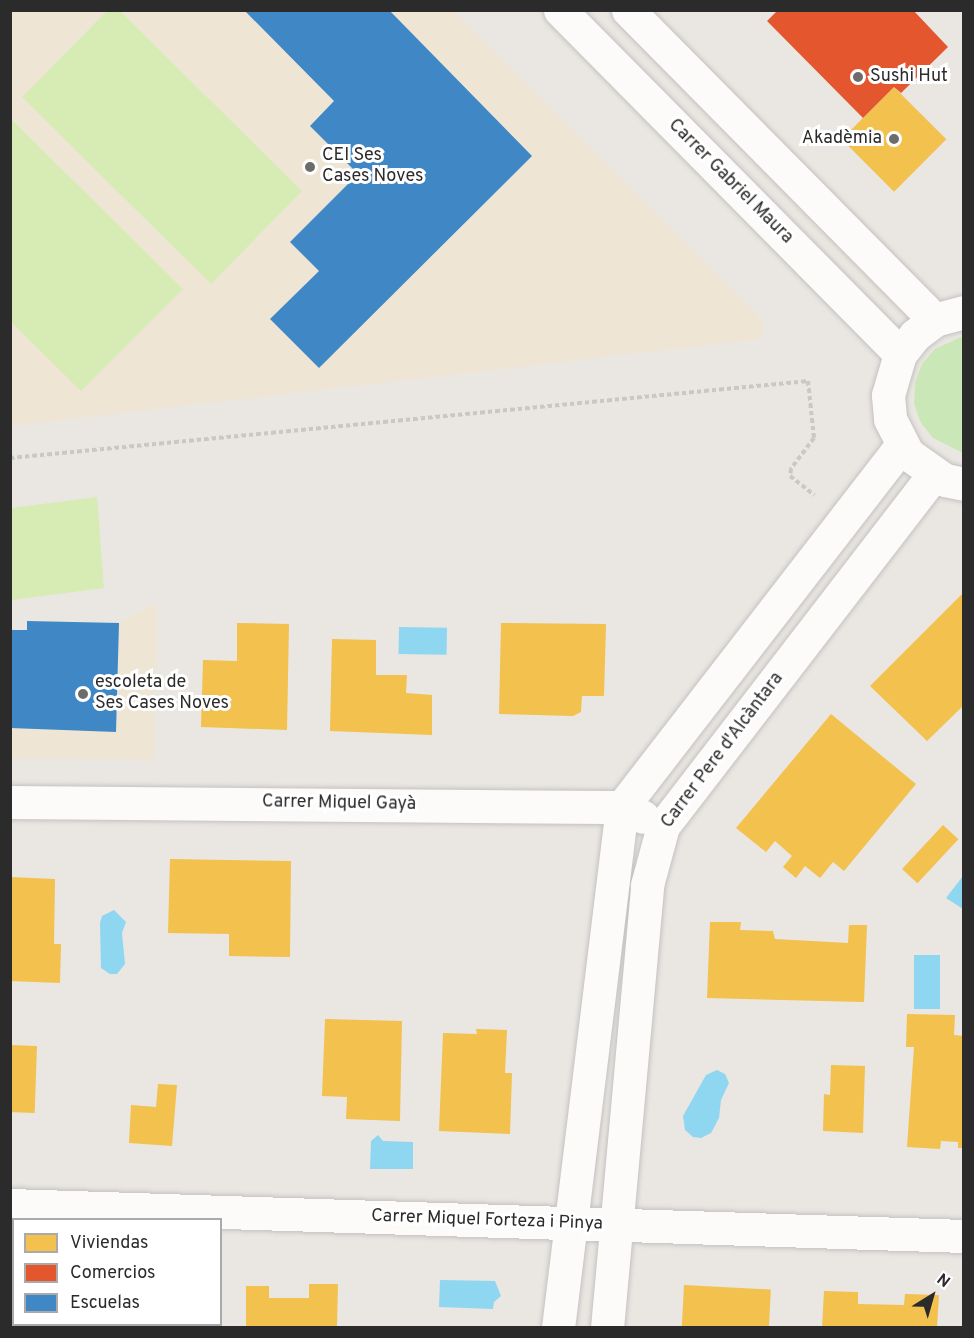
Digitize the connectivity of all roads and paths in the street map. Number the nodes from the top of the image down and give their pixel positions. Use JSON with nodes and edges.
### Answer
{"nodes":[{"id":1,"x":560,"y":10,"type":"edge"},
{"id":2,"x":628,"y":10,"type":"edge"},
{"id":3,"x":949,"y":316,"type":"edge"},
{"id":4,"x":900,"y":354,"type":"junction"},
{"id":5,"x":902,"y":445,"type":"junction"},
{"id":6,"x":10,"y":458,"type":"edge"},
{"id":7,"x":949,"y":479,"type":"edge"},
{"id":8,"x":819,"y":499,"type":"dead end"},
{"id":9,"x":10,"y":801,"type":"edge"},
{"id":10,"x":622,"y":807,"type":"junction"},
{"id":11,"x":663,"y":826,"type":"junction"},
{"id":12,"x":10,"y":1205,"type":"edge"},
{"id":13,"x":569,"y":1224,"type":"junction"},
{"id":14,"x":618,"y":1226,"type":"junction"},
{"id":15,"x":963,"y":1236,"type":"edge"},
{"id":16,"x":558,"y":1328,"type":"edge"},
{"id":17,"x":607,"y":1328,"type":"edge"}],
"edges":[{"from":1,"to":4,"type":"street","name":"Carrer Gabriel Maura"},
{"from":2,"to":3,"type":"street"},
{"from":3,"to":4,"type":"street"},
{"from":4,"to":5,"type":"street"},
{"from":5,"to":7,"type":"street"},
{"from":5,"to":10,"type":"street"},
{"from":6,"to":8,"type":"path"},
{"from":7,"to":11,"type":"street","name":"Carrer Pere d'Alcàntara"},
{"from":9,"to":10,"type":"street","name":"Carrer Miquel Gayà"},
{"from":10,"to":11,"type":"street","name":"Carrer Miquel Gayà"},
{"from":10,"to":13,"type":"street"},
{"from":11,"to":14,"type":"street","name":"Carrer Pere d'Alcàntara"},
{"from":12,"to":13,"type":"street","name":"Carrer Miquel Forteza i Pinya"},
{"from":13,"to":14,"type":"street","name":"Carrer Miquel Forteza i Pinya"},
{"from":13,"to":16,"type":"street"},
{"from":14,"to":15,"type":"street","name":"Carrer Miquel Forteza i Pinya"},
{"from":14,"to":17,"type":"street","name":"Carrer Pere d'Alcàntara"}]}
